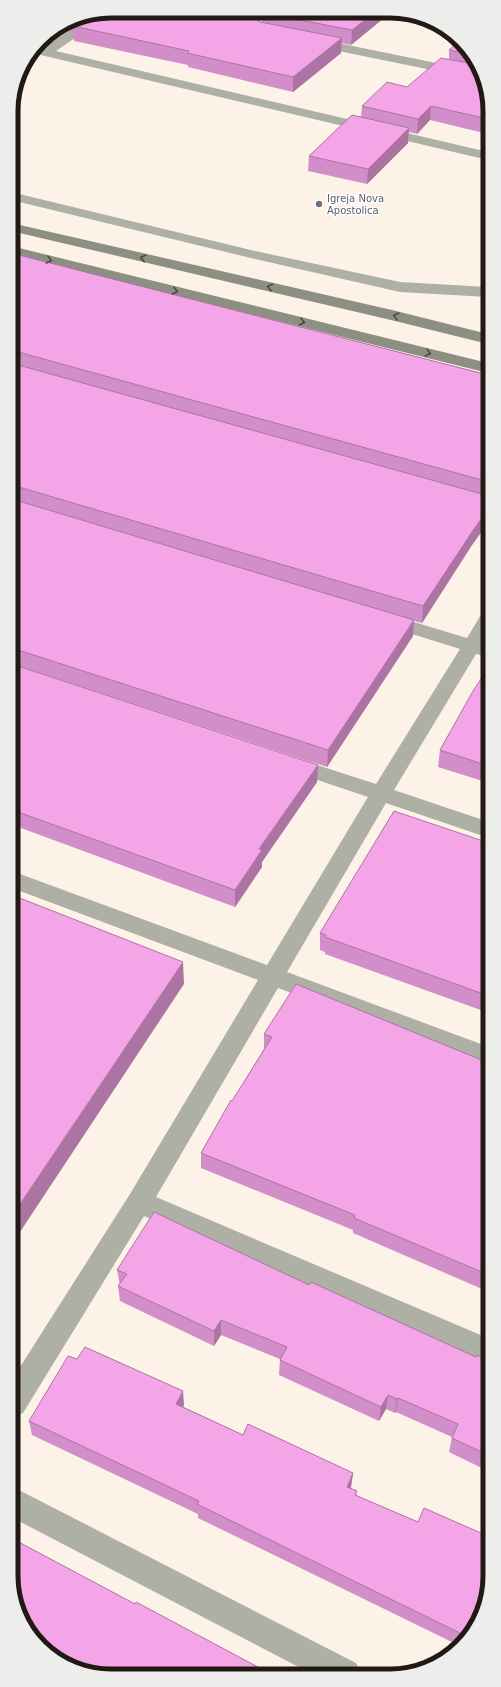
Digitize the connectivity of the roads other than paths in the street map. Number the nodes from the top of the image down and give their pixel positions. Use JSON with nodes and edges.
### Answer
{"nodes":[{"id":1,"x":256,"y":18,"type":"edge"},
{"id":2,"x":89,"y":21,"type":"edge"},
{"id":3,"x":287,"y":36,"type":"edge"},
{"id":4,"x":302,"y":40,"type":"edge"},
{"id":5,"x":40,"y":51,"type":"edge"},
{"id":6,"x":472,"y":74,"type":"edge"},
{"id":7,"x":483,"y":155,"type":"edge"},
{"id":8,"x":18,"y":198,"type":"edge"},
{"id":9,"x":18,"y":230,"type":"edge"},
{"id":10,"x":18,"y":252,"type":"edge"},
{"id":11,"x":483,"y":292,"type":"edge"},
{"id":12,"x":483,"y":338,"type":"edge"},
{"id":13,"x":483,"y":367,"type":"edge"},
{"id":14,"x":364,"y":613,"type":"edge"},
{"id":15,"x":483,"y":638,"type":"edge"},
{"id":16,"x":480,"y":648,"type":"edge"},
{"id":17,"x":268,"y":756,"type":"edge"},
{"id":18,"x":381,"y":793,"type":"junction"},
{"id":19,"x":483,"y":828,"type":"edge"},
{"id":20,"x":18,"y":881,"type":"edge"},
{"id":21,"x":272,"y":976,"type":"junction"},
{"id":22,"x":483,"y":1055,"type":"edge"},
{"id":23,"x":139,"y":1202,"type":"junction"},
{"id":24,"x":483,"y":1350,"type":"edge"},
{"id":25,"x":18,"y":1395,"type":"edge"},
{"id":26,"x":18,"y":1505,"type":"edge"},
{"id":27,"x":335,"y":1669,"type":"edge"}],
"edges":[{"from":1,"to":3,"type":"street"},
{"from":2,"to":5,"type":"street"},
{"from":4,"to":6,"type":"street"},
{"from":5,"to":7,"type":"street"},
{"from":8,"to":11,"type":"street"},
{"from":12,"to":9,"type":"street","one_way":true},
{"from":10,"to":13,"type":"street","one_way":true},
{"from":14,"to":16,"type":"street"},
{"from":15,"to":16,"type":"street"},
{"from":16,"to":18,"type":"street"},
{"from":17,"to":18,"type":"street"},
{"from":18,"to":19,"type":"street"},
{"from":18,"to":21,"type":"street"},
{"from":20,"to":21,"type":"street"},
{"from":21,"to":22,"type":"street"},
{"from":21,"to":23,"type":"street"},
{"from":23,"to":24,"type":"street"},
{"from":23,"to":25,"type":"street"},
{"from":26,"to":27,"type":"street"}]}
